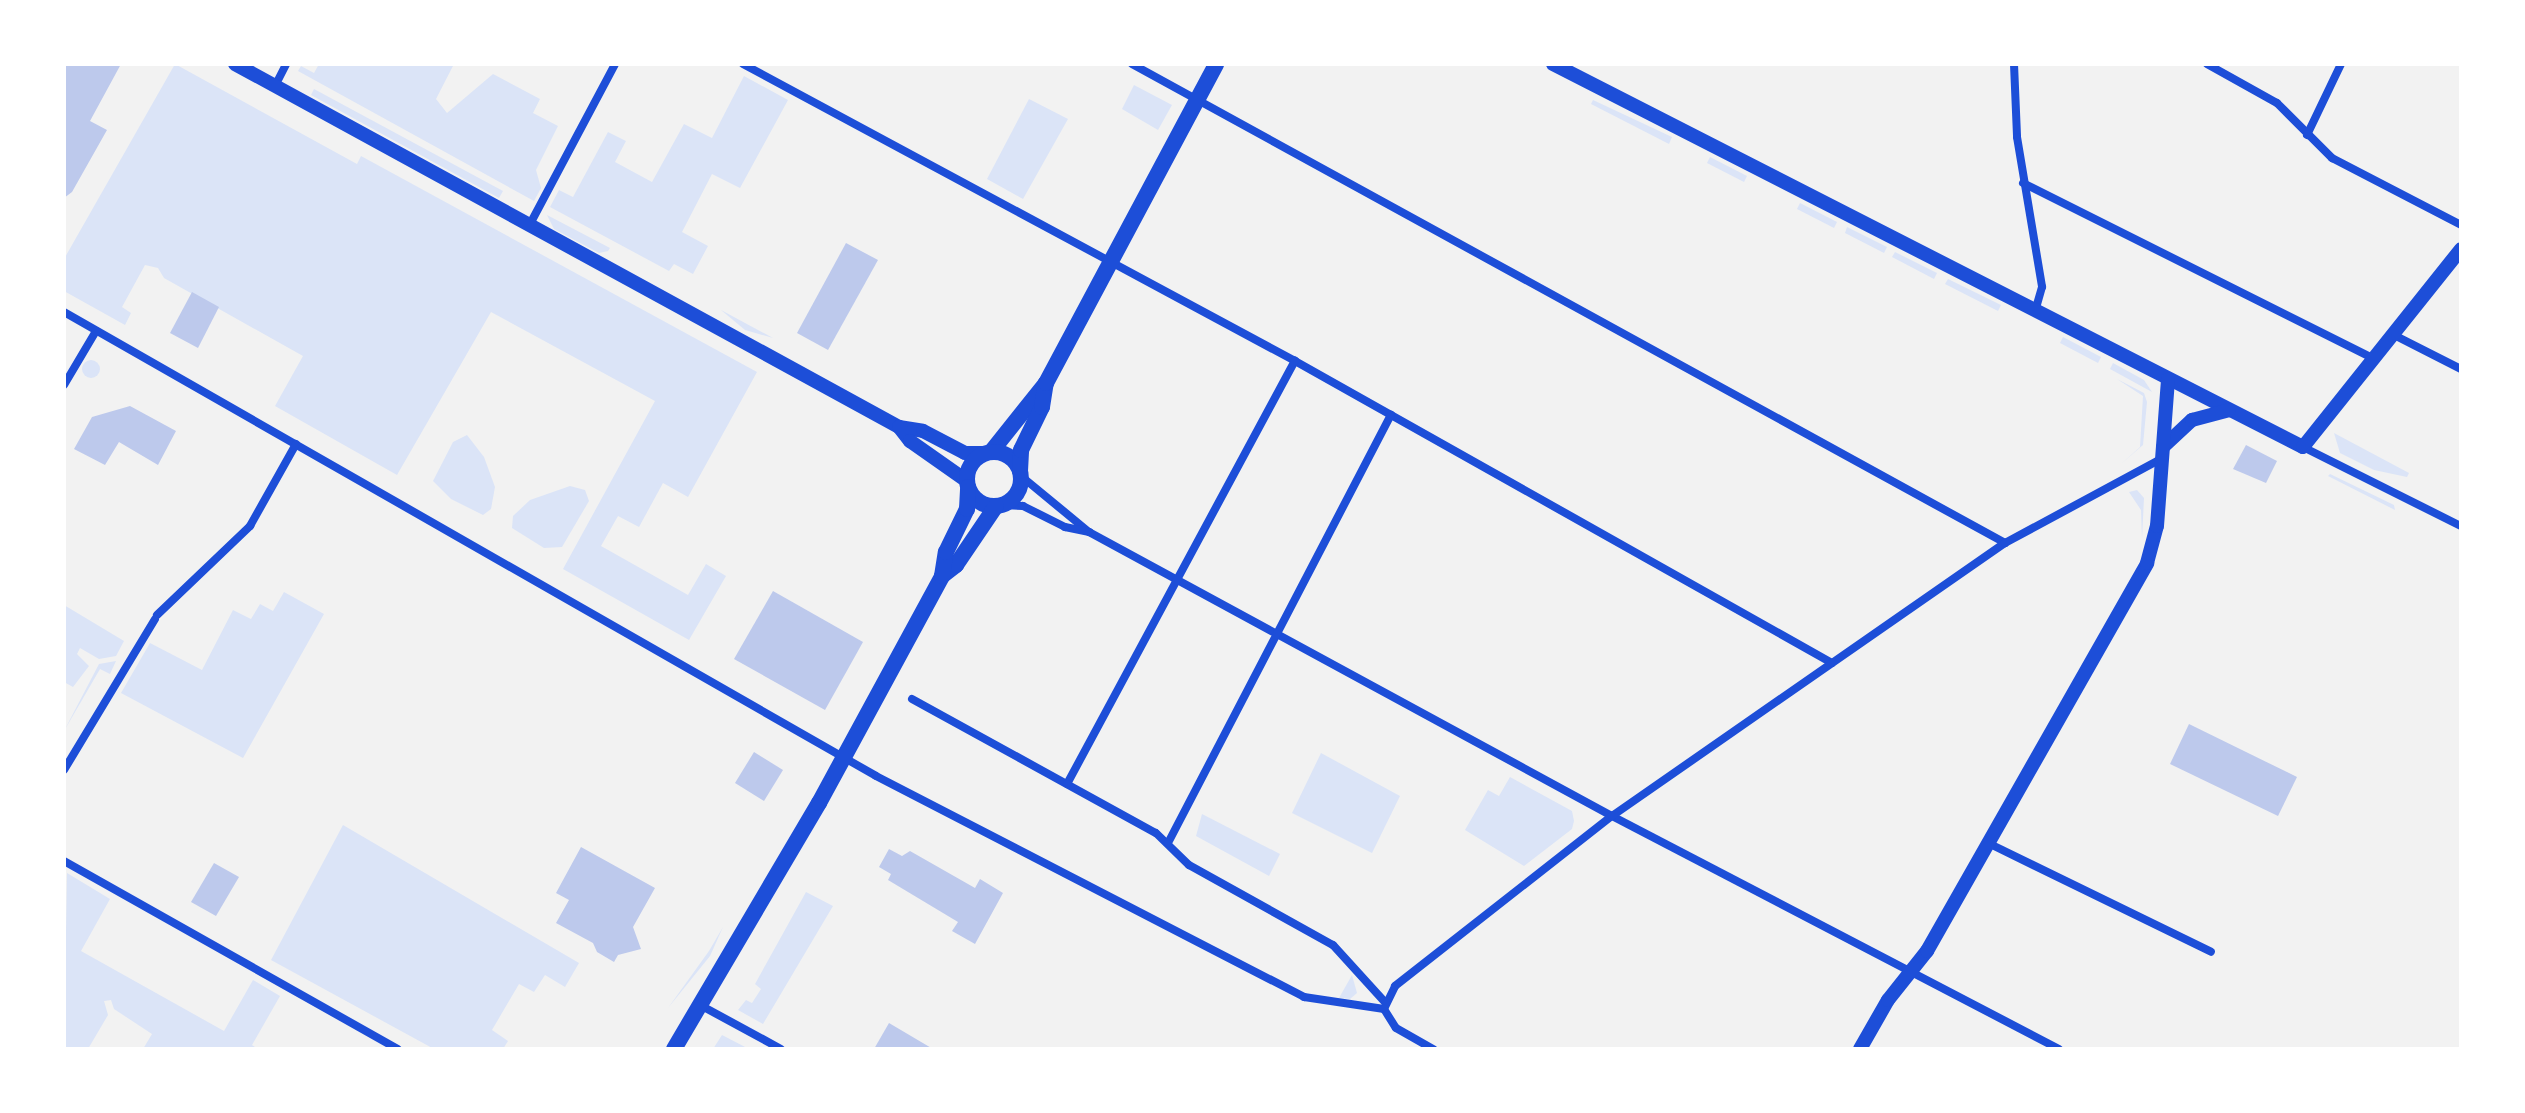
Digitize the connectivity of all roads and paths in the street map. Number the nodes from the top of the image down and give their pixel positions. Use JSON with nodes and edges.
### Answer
{"nodes":[{"id":1,"x":235,"y":64,"type":"edge"},
{"id":2,"x":286,"y":64,"type":"edge"},
{"id":3,"x":615,"y":64,"type":"edge"},
{"id":4,"x":743,"y":64,"type":"edge"},
{"id":5,"x":1132,"y":64,"type":"edge"},
{"id":6,"x":1216,"y":64,"type":"edge"},
{"id":7,"x":1553,"y":64,"type":"edge"},
{"id":8,"x":2014,"y":64,"type":"edge"},
{"id":9,"x":2207,"y":64,"type":"edge"},
{"id":10,"x":2341,"y":64,"type":"edge"},
{"id":11,"x":275,"y":86,"type":"junction"},
{"id":12,"x":1197,"y":101,"type":"junction"},
{"id":13,"x":2307,"y":135,"type":"junction"},
{"id":14,"x":2023,"y":183,"type":"junction"},
{"id":15,"x":2461,"y":225,"type":"edge"},
{"id":16,"x":529,"y":226,"type":"junction"},
{"id":17,"x":2461,"y":249,"type":"edge"},
{"id":18,"x":1110,"y":262,"type":"junction"},
{"id":19,"x":2035,"y":311,"type":"junction"},
{"id":20,"x":64,"y":312,"type":"edge"},
{"id":21,"x":96,"y":331,"type":"junction"},
{"id":22,"x":2392,"y":334,"type":"junction"},
{"id":23,"x":2372,"y":358,"type":"junction"},
{"id":24,"x":1295,"y":361,"type":"junction"},
{"id":25,"x":2461,"y":369,"type":"edge"},
{"id":26,"x":2168,"y":379,"type":"junction"},
{"id":27,"x":1046,"y":383,"type":"junction"},
{"id":28,"x":64,"y":385,"type":"edge"},
{"id":29,"x":2230,"y":410,"type":"junction"},
{"id":30,"x":1391,"y":414,"type":"junction"},
{"id":31,"x":899,"y":427,"type":"junction"},
{"id":32,"x":296,"y":444,"type":"junction"},
{"id":33,"x":2303,"y":447,"type":"junction"},
{"id":34,"x":989,"y":453,"type":"junction"},
{"id":35,"x":2162,"y":453,"type":"junction"},
{"id":36,"x":1020,"y":474,"type":"junction"},
{"id":37,"x":968,"y":484,"type":"junction"},
{"id":38,"x":1000,"y":506,"type":"junction"},
{"id":39,"x":2461,"y":526,"type":"edge"},
{"id":40,"x":1089,"y":532,"type":"junction"},
{"id":41,"x":2005,"y":543,"type":"junction"},
{"id":42,"x":942,"y":576,"type":"junction"},
{"id":43,"x":1177,"y":580,"type":"junction"},
{"id":44,"x":1277,"y":634,"type":"junction"},
{"id":45,"x":1832,"y":663,"type":"junction"},
{"id":46,"x":912,"y":699,"type":"dead end"},
{"id":47,"x":844,"y":757,"type":"junction"},
{"id":48,"x":64,"y":770,"type":"edge"},
{"id":49,"x":1067,"y":784,"type":"junction"},
{"id":50,"x":1612,"y":816,"type":"junction"},
{"id":51,"x":1168,"y":843,"type":"junction"},
{"id":52,"x":1988,"y":843,"type":"junction"},
{"id":53,"x":64,"y":861,"type":"edge"},
{"id":54,"x":2211,"y":952,"type":"dead end"},
{"id":55,"x":1909,"y":973,"type":"junction"},
{"id":56,"x":700,"y":1005,"type":"junction"},
{"id":57,"x":1384,"y":1005,"type":"junction"},
{"id":58,"x":398,"y":1049,"type":"edge"},
{"id":59,"x":674,"y":1049,"type":"edge"},
{"id":60,"x":781,"y":1049,"type":"edge"},
{"id":61,"x":1433,"y":1049,"type":"edge"},
{"id":62,"x":1860,"y":1049,"type":"edge"},
{"id":63,"x":2059,"y":1049,"type":"edge"}],
"edges":[{"from":1,"to":11,"type":"street"},
{"from":2,"to":11,"type":"street"},
{"from":3,"to":16,"type":"street"},
{"from":4,"to":18,"type":"street"},
{"from":5,"to":12,"type":"street"},
{"from":6,"to":12,"type":"main road"},
{"from":7,"to":19,"type":"street"},
{"from":8,"to":14,"type":"street"},
{"from":9,"to":13,"type":"street"},
{"from":10,"to":13,"type":"street"},
{"from":11,"to":16,"type":"street"},
{"from":12,"to":18,"type":"main road"},
{"from":12,"to":41,"type":"street"},
{"from":13,"to":15,"type":"street"},
{"from":14,"to":19,"type":"street"},
{"from":14,"to":23,"type":"street"},
{"from":16,"to":31,"type":"street"},
{"from":17,"to":22,"type":"street"},
{"from":18,"to":24,"type":"street"},
{"from":18,"to":27,"type":"main road"},
{"from":19,"to":26,"type":"street"},
{"from":20,"to":21,"type":"street"},
{"from":21,"to":28,"type":"street"},
{"from":21,"to":32,"type":"street"},
{"from":22,"to":23,"type":"street"},
{"from":22,"to":25,"type":"street"},
{"from":23,"to":33,"type":"street"},
{"from":24,"to":30,"type":"street"},
{"from":24,"to":43,"type":"street"},
{"from":26,"to":29,"type":"street"},
{"from":26,"to":35,"type":"street"},
{"from":27,"to":34,"type":"main road"},
{"from":27,"to":36,"type":"main road"},
{"from":29,"to":33,"type":"street"},
{"from":29,"to":35,"type":"street"},
{"from":30,"to":44,"type":"street"},
{"from":30,"to":45,"type":"street"},
{"from":31,"to":34,"type":"street"},
{"from":31,"to":37,"type":"street"},
{"from":32,"to":47,"type":"street"},
{"from":32,"to":48,"type":"street"},
{"from":33,"to":39,"type":"street"},
{"from":34,"to":36,"type":"main road"},
{"from":34,"to":37,"type":"main road"},
{"from":35,"to":41,"type":"street"},
{"from":35,"to":52,"type":"street"},
{"from":36,"to":38,"type":"main road"},
{"from":36,"to":40,"type":"street"},
{"from":37,"to":38,"type":"main road"},
{"from":37,"to":42,"type":"main road"},
{"from":38,"to":40,"type":"street"},
{"from":38,"to":42,"type":"main road"},
{"from":40,"to":43,"type":"street"},
{"from":41,"to":45,"type":"street"},
{"from":42,"to":47,"type":"main road"},
{"from":43,"to":44,"type":"street"},
{"from":43,"to":49,"type":"street"},
{"from":44,"to":50,"type":"street"},
{"from":44,"to":51,"type":"street"},
{"from":45,"to":50,"type":"street"},
{"from":46,"to":49,"type":"street"},
{"from":47,"to":56,"type":"main road"},
{"from":47,"to":57,"type":"street"},
{"from":49,"to":51,"type":"street"},
{"from":50,"to":55,"type":"street"},
{"from":50,"to":57,"type":"street"},
{"from":51,"to":57,"type":"street"},
{"from":52,"to":54,"type":"street"},
{"from":52,"to":55,"type":"street"},
{"from":53,"to":58,"type":"street"},
{"from":55,"to":62,"type":"street"},
{"from":55,"to":63,"type":"street"},
{"from":56,"to":59,"type":"main road"},
{"from":56,"to":60,"type":"street"},
{"from":57,"to":61,"type":"street"}]}
